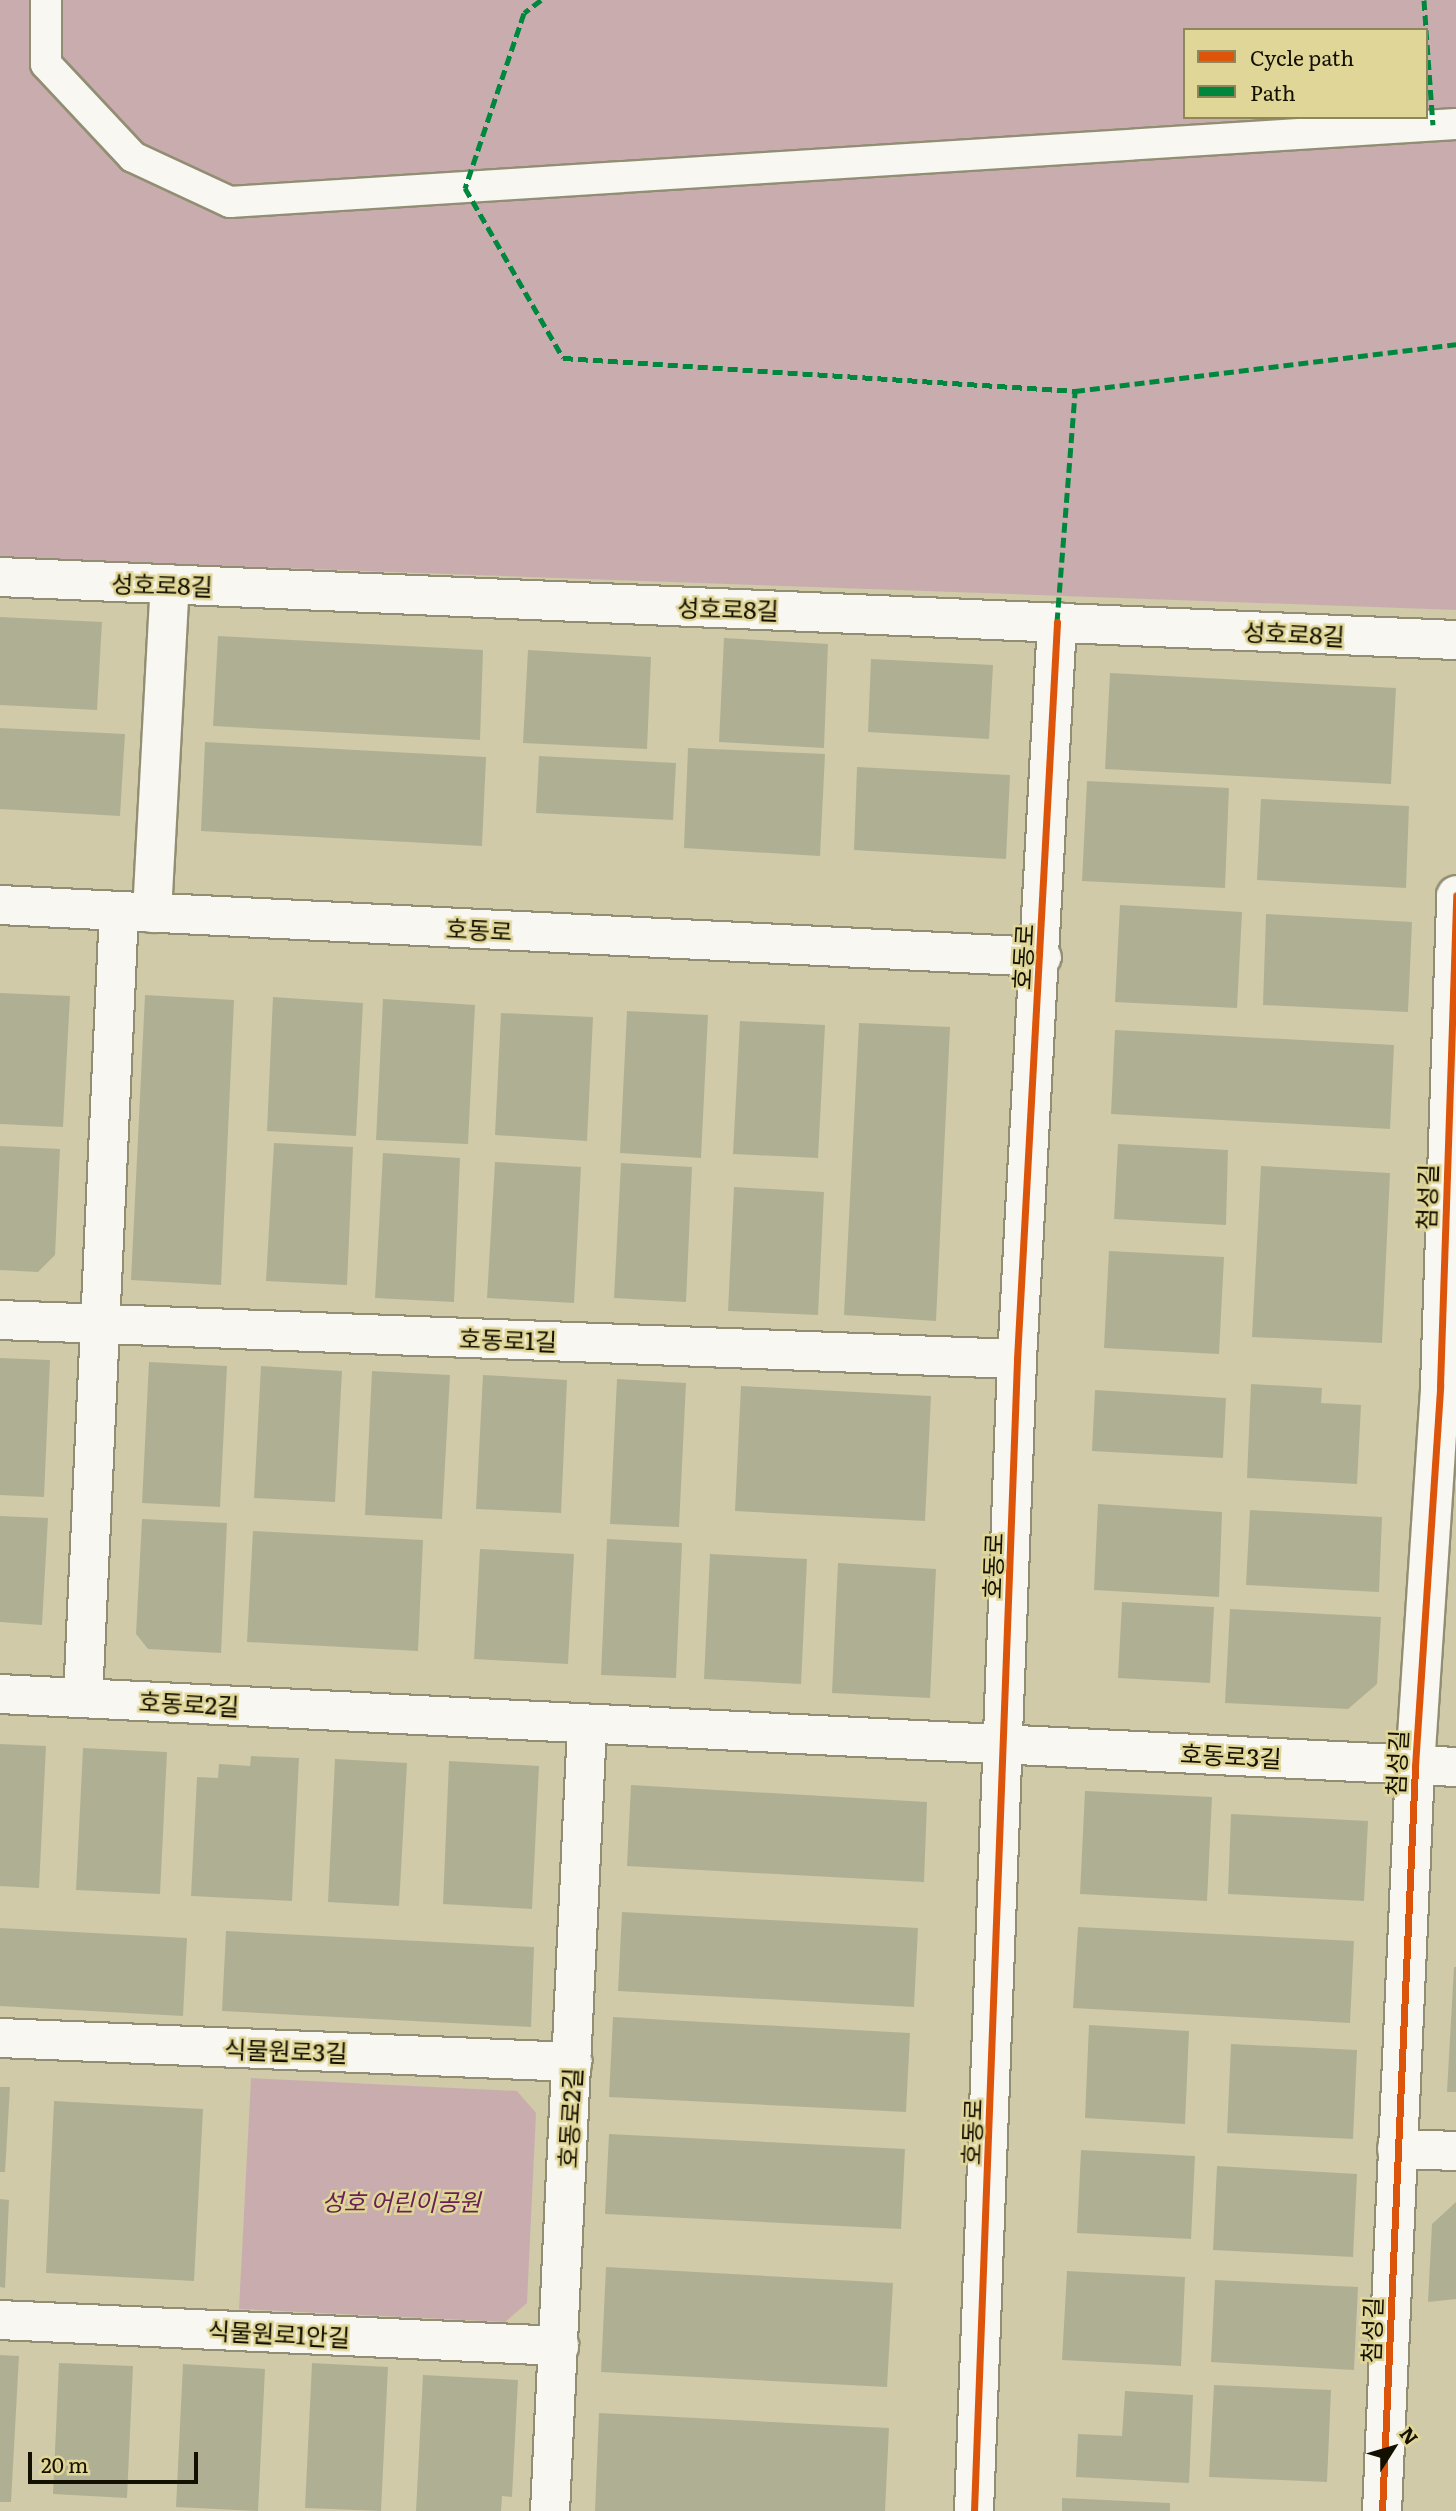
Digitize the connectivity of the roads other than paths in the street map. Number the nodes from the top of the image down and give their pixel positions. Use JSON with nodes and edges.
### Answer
{"nodes":[{"id":1,"x":46,"y":0,"type":"edge"},
{"id":2,"x":1456,"y":124,"type":"edge"},
{"id":3,"x":0,"y":577,"type":"edge"},
{"id":4,"x":170,"y":584,"type":"junction"},
{"id":5,"x":1057,"y":622,"type":"junction"},
{"id":6,"x":1456,"y":640,"type":"edge"},
{"id":7,"x":1456,"y":895,"type":"edge"},
{"id":8,"x":0,"y":905,"type":"edge"},
{"id":9,"x":135,"y":912,"type":"junction"},
{"id":10,"x":1042,"y":957,"type":"junction"},
{"id":11,"x":1454,"y":1017,"type":"edge"},
{"id":12,"x":0,"y":1320,"type":"edge"},
{"id":13,"x":98,"y":1323,"type":"junction"},
{"id":14,"x":1017,"y":1359,"type":"junction"},
{"id":15,"x":1448,"y":1387,"type":"edge"},
{"id":16,"x":0,"y":1694,"type":"edge"},
{"id":17,"x":83,"y":1698,"type":"junction"},
{"id":18,"x":587,"y":1725,"type":"junction"},
{"id":19,"x":1006,"y":1741,"type":"junction"},
{"id":20,"x":1415,"y":1766,"type":"junction"},
{"id":21,"x":1456,"y":1767,"type":"edge"},
{"id":22,"x":0,"y":2038,"type":"edge"},
{"id":23,"x":572,"y":2062,"type":"junction"},
{"id":24,"x":1397,"y":2149,"type":"junction"},
{"id":25,"x":1456,"y":2151,"type":"edge"},
{"id":26,"x":0,"y":2320,"type":"edge"},
{"id":27,"x":559,"y":2346,"type":"junction"},
{"id":28,"x":550,"y":2511,"type":"edge"},
{"id":29,"x":974,"y":2511,"type":"edge"},
{"id":30,"x":1382,"y":2511,"type":"edge"}],
"edges":[{"from":1,"to":2,"type":"lane"},
{"from":3,"to":4,"type":"street","name":"성호로8길"},
{"from":4,"to":5,"type":"street","name":"성호로8길"},
{"from":4,"to":9,"type":"street"},
{"from":5,"to":6,"type":"street","name":"성호로8길"},
{"from":5,"to":10,"type":"street","name":"호동로"},
{"from":7,"to":11,"type":"street","name":"첨성길"},
{"from":8,"to":9,"type":"street","name":"호동로"},
{"from":9,"to":10,"type":"street","name":"호동로"},
{"from":9,"to":13,"type":"street"},
{"from":10,"to":14,"type":"street","name":"호동로"},
{"from":11,"to":15,"type":"street","name":"첨성길"},
{"from":12,"to":13,"type":"street","name":"호동로1길"},
{"from":13,"to":14,"type":"street","name":"호동로1길"},
{"from":13,"to":17,"type":"street"},
{"from":14,"to":19,"type":"street","name":"호동로"},
{"from":15,"to":20,"type":"street","name":"첨성길"},
{"from":16,"to":17,"type":"street","name":"호동로2길"},
{"from":17,"to":18,"type":"street","name":"호동로2길"},
{"from":18,"to":19,"type":"street","name":"호동로2길"},
{"from":18,"to":23,"type":"street","name":"호동로2길"},
{"from":19,"to":20,"type":"street","name":"호동로3길"},
{"from":19,"to":29,"type":"street","name":"호동로"},
{"from":20,"to":21,"type":"street","name":"호동로3길"},
{"from":20,"to":24,"type":"street","name":"첨성길"},
{"from":22,"to":23,"type":"street","name":"식물원로3길"},
{"from":23,"to":27,"type":"street","name":"호동로2길"},
{"from":24,"to":25,"type":"street"},
{"from":24,"to":30,"type":"street","name":"첨성길"},
{"from":26,"to":27,"type":"street","name":"식물원로1안길"},
{"from":27,"to":28,"type":"street","name":"호동로2길"}]}
